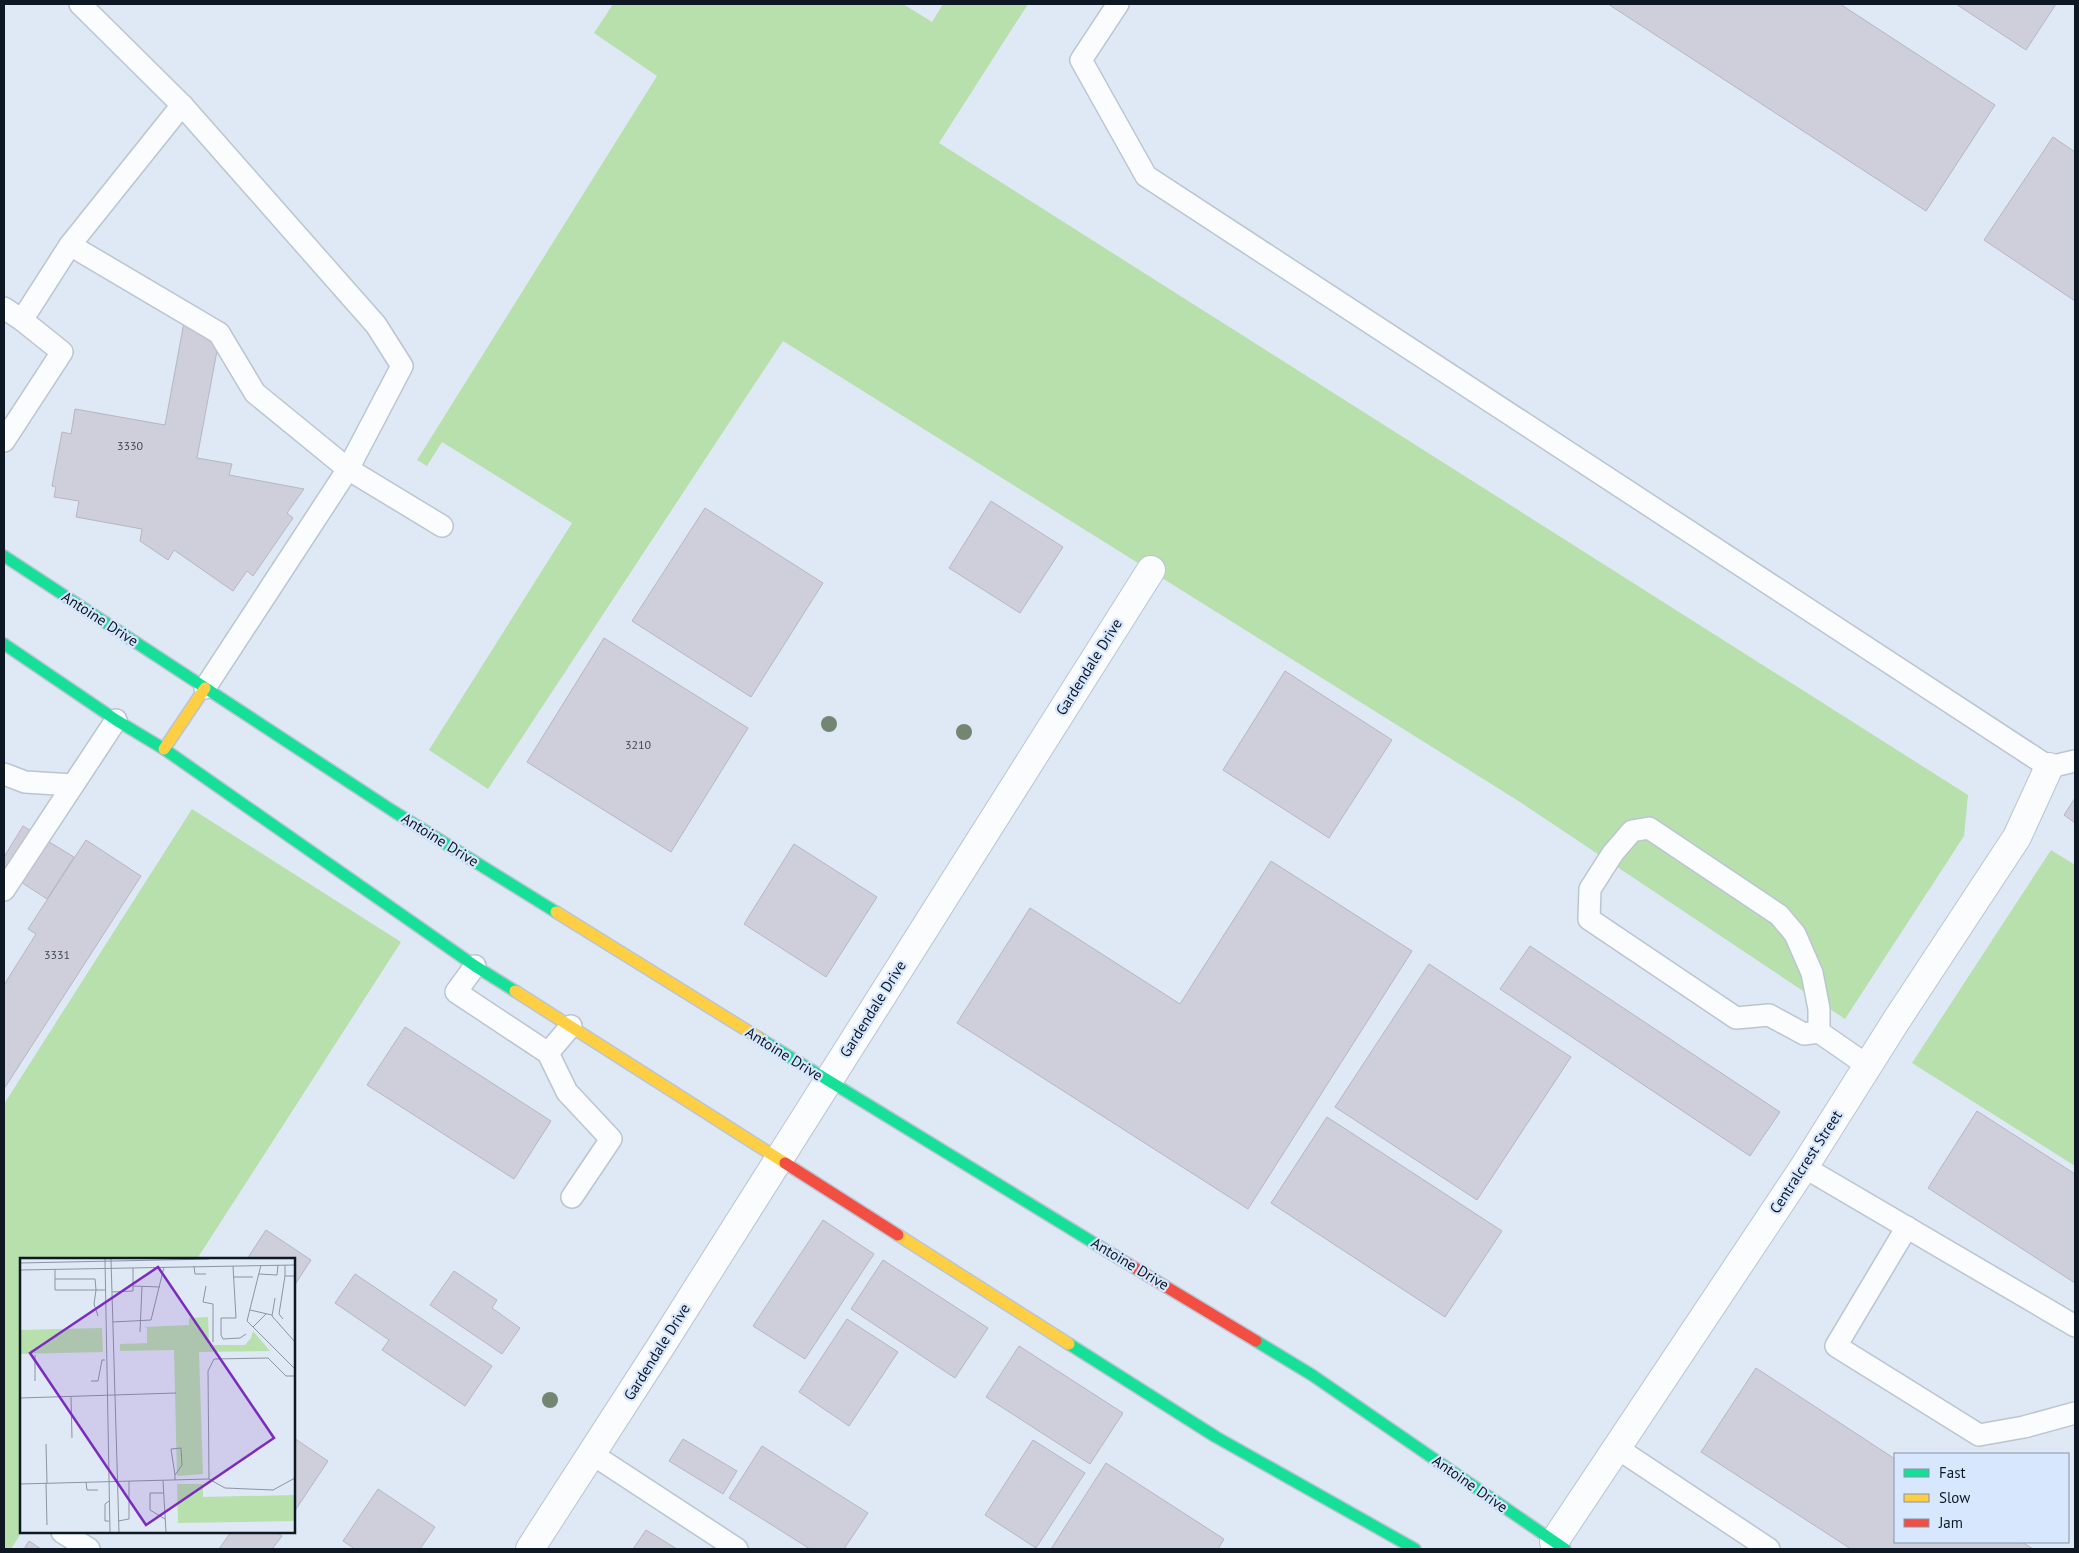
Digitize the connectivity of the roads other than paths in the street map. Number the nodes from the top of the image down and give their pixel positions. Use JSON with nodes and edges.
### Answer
{"nodes":[{"id":1,"x":80,"y":4,"type":"edge"},
{"id":2,"x":1118,"y":4,"type":"edge"},
{"id":3,"x":182,"y":105,"type":"junction"},
{"id":4,"x":70,"y":245,"type":"junction"},
{"id":5,"x":4,"y":308,"type":"edge"},
{"id":6,"x":22,"y":320,"type":"junction"},
{"id":7,"x":4,"y":441,"type":"edge"},
{"id":8,"x":348,"y":469,"type":"junction"},
{"id":9,"x":442,"y":526,"type":"dead end"},
{"id":10,"x":4,"y":556,"type":"edge"},
{"id":11,"x":1150,"y":570,"type":"dead end"},
{"id":12,"x":4,"y":644,"type":"edge"},
{"id":13,"x":205,"y":688,"type":"junction"},
{"id":14,"x":116,"y":720,"type":"junction"},
{"id":15,"x":164,"y":749,"type":"junction"},
{"id":16,"x":2075,"y":761,"type":"edge"},
{"id":17,"x":2049,"y":767,"type":"junction"},
{"id":18,"x":4,"y":774,"type":"edge"},
{"id":19,"x":74,"y":785,"type":"junction"},
{"id":20,"x":4,"y":890,"type":"edge"},
{"id":21,"x":475,"y":966,"type":"junction"},
{"id":22,"x":571,"y":1026,"type":"junction"},
{"id":23,"x":1818,"y":1032,"type":"junction"},
{"id":24,"x":548,"y":1053,"type":"junction"},
{"id":25,"x":1868,"y":1066,"type":"junction"},
{"id":26,"x":827,"y":1080,"type":"junction"},
{"id":27,"x":778,"y":1158,"type":"junction"},
{"id":28,"x":1804,"y":1167,"type":"junction"},
{"id":29,"x":572,"y":1197,"type":"dead end"},
{"id":30,"x":1907,"y":1227,"type":"junction"},
{"id":31,"x":2075,"y":1326,"type":"edge"},
{"id":32,"x":2075,"y":1413,"type":"edge"},
{"id":33,"x":1617,"y":1448,"type":"junction"},
{"id":34,"x":592,"y":1454,"type":"junction"},
{"id":35,"x":64,"y":1533,"type":"edge"},
{"id":36,"x":1556,"y":1547,"type":"edge"},
{"id":37,"x":89,"y":1549,"type":"edge"},
{"id":38,"x":530,"y":1549,"type":"edge"},
{"id":39,"x":737,"y":1549,"type":"edge"},
{"id":40,"x":1415,"y":1549,"type":"edge"},
{"id":41,"x":1769,"y":1549,"type":"edge"}],
"edges":[{"from":1,"to":3,"type":"lane"},
{"from":2,"to":17,"type":"lane"},
{"from":3,"to":4,"type":"lane"},
{"from":3,"to":8,"type":"lane"},
{"from":4,"to":6,"type":"lane"},
{"from":4,"to":8,"type":"lane"},
{"from":5,"to":6,"type":"lane"},
{"from":6,"to":7,"type":"lane"},
{"from":8,"to":9,"type":"lane"},
{"from":8,"to":13,"type":"lane"},
{"from":10,"to":13,"type":"main road","name":"Antoine Drive"},
{"from":11,"to":26,"type":"street","name":"Gardendale Drive"},
{"from":12,"to":14,"type":"main road"},
{"from":13,"to":15,"type":"main road"},
{"from":13,"to":26,"type":"main road","name":"Antoine Drive"},
{"from":14,"to":15,"type":"main road"},
{"from":14,"to":19,"type":"lane"},
{"from":15,"to":21,"type":"main road"},
{"from":16,"to":17,"type":"lane"},
{"from":17,"to":25,"type":"street","name":"Centralcrest Street"},
{"from":18,"to":19,"type":"lane"},
{"from":19,"to":20,"type":"lane"},
{"from":21,"to":22,"type":"main road"},
{"from":21,"to":24,"type":"lane"},
{"from":22,"to":24,"type":"lane"},
{"from":22,"to":27,"type":"main road"},
{"from":23,"to":23,"type":"lane"},
{"from":23,"to":25,"type":"lane"},
{"from":24,"to":29,"type":"lane"},
{"from":25,"to":28,"type":"street","name":"Centralcrest Street"},
{"from":26,"to":27,"type":"street","name":"Gardendale Drive"},
{"from":26,"to":36,"type":"main road","name":"Antoine Drive"},
{"from":27,"to":34,"type":"street","name":"Gardendale Drive"},
{"from":27,"to":40,"type":"main road"},
{"from":28,"to":30,"type":"lane"},
{"from":28,"to":33,"type":"street","name":"Centralcrest Street"},
{"from":30,"to":31,"type":"lane"},
{"from":30,"to":32,"type":"lane"},
{"from":33,"to":36,"type":"street","name":"Centralcrest Street"},
{"from":33,"to":41,"type":"lane"},
{"from":34,"to":38,"type":"street","name":"Gardendale Drive"},
{"from":34,"to":39,"type":"lane"},
{"from":35,"to":37,"type":"lane"}]}
